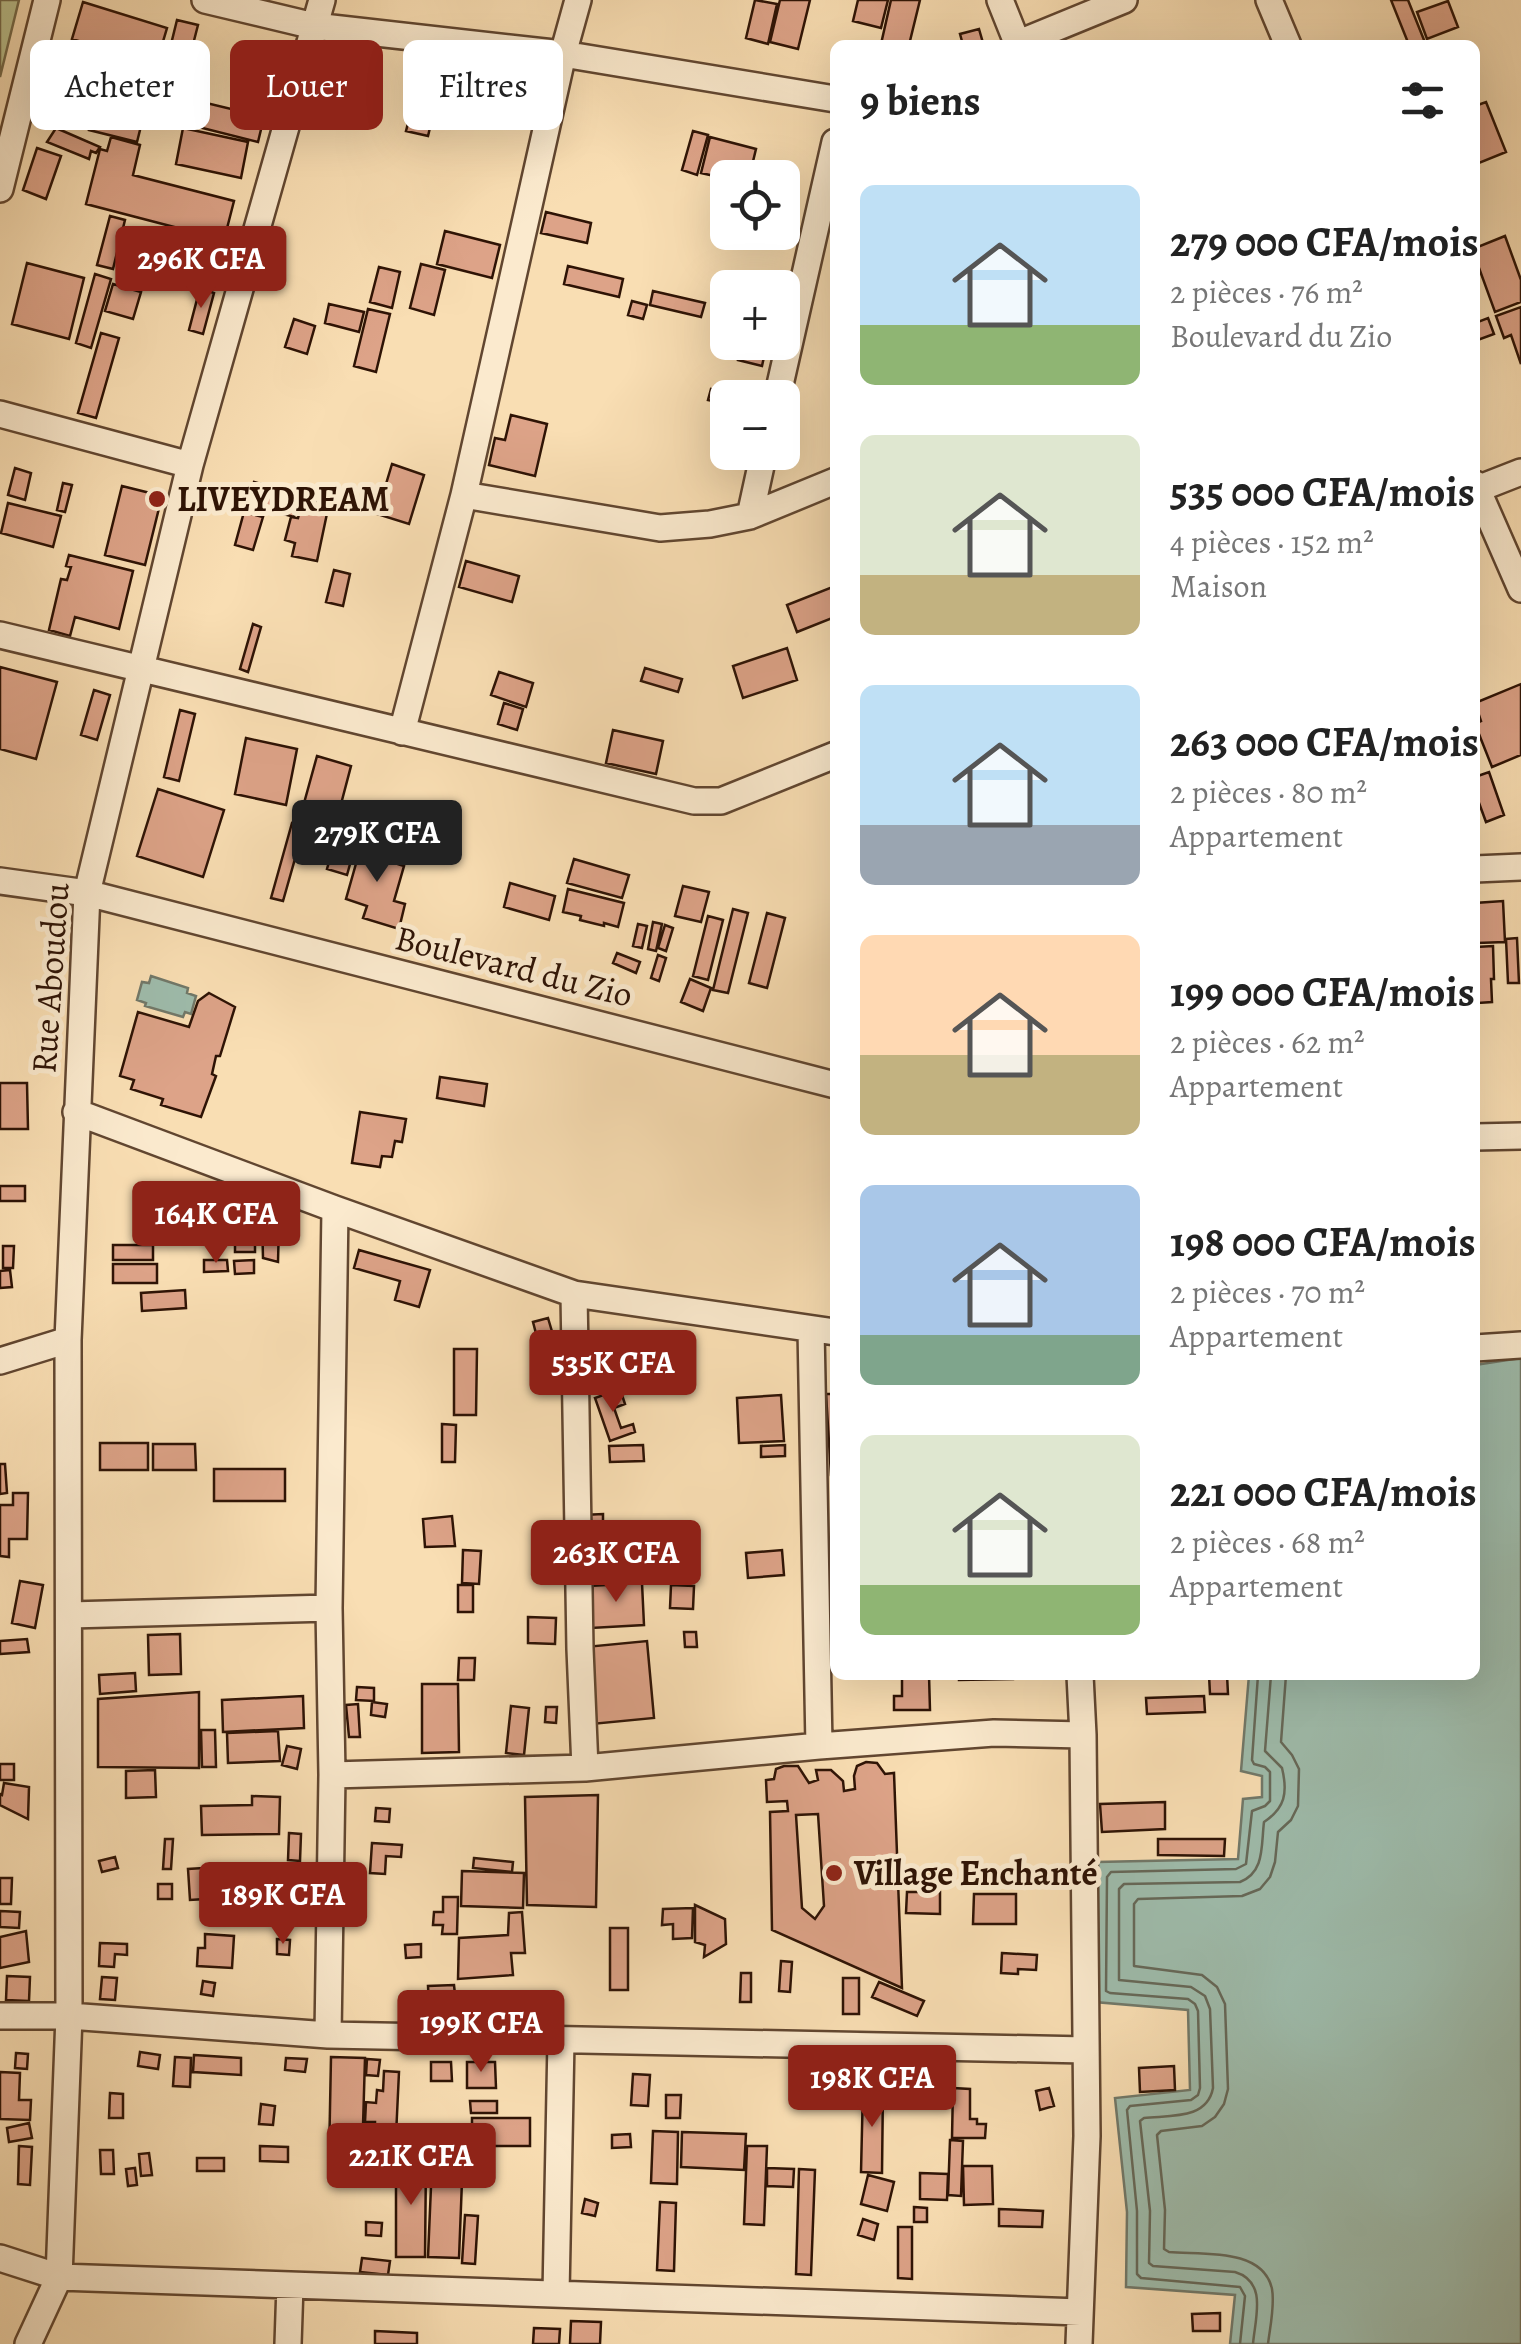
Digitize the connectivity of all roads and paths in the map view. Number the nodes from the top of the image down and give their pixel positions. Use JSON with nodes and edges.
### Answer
{"nodes":[{"id":1,"x":47,"y":0,"type":"edge"},
{"id":2,"x":205,"y":0,"type":"edge"},
{"id":3,"x":322,"y":0,"type":"edge"},
{"id":4,"x":578,"y":0,"type":"edge"},
{"id":5,"x":1000,"y":0,"type":"edge"},
{"id":6,"x":1124,"y":0,"type":"edge"},
{"id":7,"x":1269,"y":0,"type":"edge"},
{"id":8,"x":314,"y":26,"type":"junction"},
{"id":9,"x":438,"y":40,"type":"edge"},
{"id":10,"x":1014,"y":40,"type":"edge"},
{"id":11,"x":1028,"y":40,"type":"edge"},
{"id":12,"x":1286,"y":40,"type":"edge"},
{"id":13,"x":563,"y":54,"type":"joint"},
{"id":14,"x":830,"y":98,"type":"edge"},
{"id":15,"x":546,"y":130,"type":"edge"},
{"id":16,"x":830,"y":164,"type":"edge"},
{"id":17,"x":0,"y":189,"type":"edge"},
{"id":18,"x":781,"y":380,"type":"edge"},
{"id":19,"x":0,"y":414,"type":"edge"},
{"id":20,"x":190,"y":466,"type":"junction"},
{"id":21,"x":760,"y":470,"type":"edge"},
{"id":22,"x":1521,"y":472,"type":"edge"},
{"id":23,"x":830,"y":482,"type":"edge"},
{"id":24,"x":1480,"y":487,"type":"edge"},
{"id":25,"x":464,"y":494,"type":"junction"},
{"id":26,"x":1480,"y":497,"type":"edge"},
{"id":27,"x":750,"y":516,"type":"junction"},
{"id":28,"x":1521,"y":589,"type":"edge"},
{"id":29,"x":0,"y":636,"type":"edge"},
{"id":30,"x":142,"y":668,"type":"junction"},
{"id":31,"x":402,"y":732,"type":"junction"},
{"id":32,"x":830,"y":757,"type":"edge"},
{"id":33,"x":1521,"y":867,"type":"edge"},
{"id":34,"x":1480,"y":869,"type":"edge"},
{"id":35,"x":0,"y":881,"type":"edge"},
{"id":36,"x":87,"y":893,"type":"junction"},
{"id":37,"x":830,"y":1084,"type":"edge"},
{"id":38,"x":76,"y":1112,"type":"junction"},
{"id":39,"x":1521,"y":1136,"type":"edge"},
{"id":40,"x":1480,"y":1137,"type":"edge"},
{"id":41,"x":335,"y":1209,"type":"junction"},
{"id":42,"x":574,"y":1294,"type":"junction"},
{"id":43,"x":823,"y":1330,"type":"edge"},
{"id":44,"x":68,"y":1340,"type":"junction"},
{"id":45,"x":1521,"y":1345,"type":"edge"},
{"id":46,"x":1480,"y":1348,"type":"edge"},
{"id":47,"x":0,"y":1361,"type":"edge"},
{"id":48,"x":330,"y":1608,"type":"junction"},
{"id":49,"x":70,"y":1615,"type":"junction"},
{"id":50,"x":1080,"y":1680,"type":"edge"},
{"id":51,"x":1082,"y":1735,"type":"junction"},
{"id":52,"x":819,"y":1746,"type":"junction"},
{"id":53,"x":585,"y":1768,"type":"junction"},
{"id":54,"x":332,"y":1775,"type":"junction"},
{"id":55,"x":0,"y":2016,"type":"edge"},
{"id":56,"x":69,"y":2016,"type":"junction"},
{"id":57,"x":328,"y":2035,"type":"junction"},
{"id":58,"x":561,"y":2040,"type":"junction"},
{"id":59,"x":1086,"y":2050,"type":"junction"},
{"id":60,"x":0,"y":2258,"type":"edge"},
{"id":61,"x":59,"y":2277,"type":"junction"},
{"id":62,"x":290,"y":2286,"type":"junction"},
{"id":63,"x":556,"y":2294,"type":"junction"},
{"id":64,"x":1080,"y":2312,"type":"junction"},
{"id":65,"x":28,"y":2344,"type":"edge"},
{"id":66,"x":288,"y":2344,"type":"edge"},
{"id":67,"x":1079,"y":2344,"type":"edge"}],
"edges":[{"from":1,"to":17,"type":"street"},
{"from":2,"to":8,"type":"street"},
{"from":3,"to":8,"type":"street","name":"Rue Aboudou"},
{"from":4,"to":13,"type":"street"},
{"from":5,"to":10,"type":"street"},
{"from":6,"to":11,"type":"street"},
{"from":7,"to":12,"type":"street"},
{"from":8,"to":9,"type":"street"},
{"from":8,"to":20,"type":"street","name":"Rue Aboudou"},
{"from":13,"to":14,"type":"street"},
{"from":15,"to":25,"type":"street"},
{"from":16,"to":18,"type":"street"},
{"from":19,"to":20,"type":"street"},
{"from":20,"to":30,"type":"street","name":"Rue Aboudou"},
{"from":21,"to":27,"type":"street"},
{"from":22,"to":24,"type":"street"},
{"from":23,"to":27,"type":"street"},
{"from":25,"to":27,"type":"street"},
{"from":25,"to":31,"type":"street"},
{"from":26,"to":28,"type":"street"},
{"from":29,"to":30,"type":"street"},
{"from":30,"to":31,"type":"street"},
{"from":30,"to":36,"type":"street","name":"Rue Aboudou"},
{"from":31,"to":32,"type":"street"},
{"from":33,"to":34,"type":"street"},
{"from":35,"to":36,"type":"street","name":"Boulevard du Zio"},
{"from":36,"to":37,"type":"street","name":"Boulevard du Zio"},
{"from":36,"to":38,"type":"street","name":"Rue Aboudou"},
{"from":38,"to":41,"type":"street"},
{"from":38,"to":44,"type":"street","name":"Rue Aboudou"},
{"from":39,"to":40,"type":"street"},
{"from":41,"to":42,"type":"street"},
{"from":41,"to":48,"type":"street"},
{"from":42,"to":43,"type":"street"},
{"from":42,"to":53,"type":"street"},
{"from":43,"to":52,"type":"street"},
{"from":44,"to":47,"type":"street"},
{"from":44,"to":49,"type":"street","name":"Rue Aboudou"},
{"from":45,"to":46,"type":"street"},
{"from":48,"to":49,"type":"street"},
{"from":48,"to":54,"type":"street"},
{"from":49,"to":56,"type":"street","name":"Rue Aboudou"},
{"from":50,"to":51,"type":"street"},
{"from":51,"to":52,"type":"street"},
{"from":51,"to":59,"type":"street"},
{"from":52,"to":53,"type":"street"},
{"from":53,"to":54,"type":"street"},
{"from":54,"to":57,"type":"street"},
{"from":55,"to":56,"type":"street"},
{"from":56,"to":57,"type":"street"},
{"from":56,"to":61,"type":"street","name":"Rue Aboudou"},
{"from":57,"to":58,"type":"street"},
{"from":58,"to":59,"type":"street"},
{"from":58,"to":63,"type":"street"},
{"from":59,"to":64,"type":"street"},
{"from":60,"to":61,"type":"street"},
{"from":61,"to":62,"type":"street"},
{"from":61,"to":65,"type":"street","name":"Rue Aboudou"},
{"from":62,"to":63,"type":"street"},
{"from":62,"to":66,"type":"street"},
{"from":63,"to":64,"type":"street"},
{"from":64,"to":67,"type":"street"}]}
